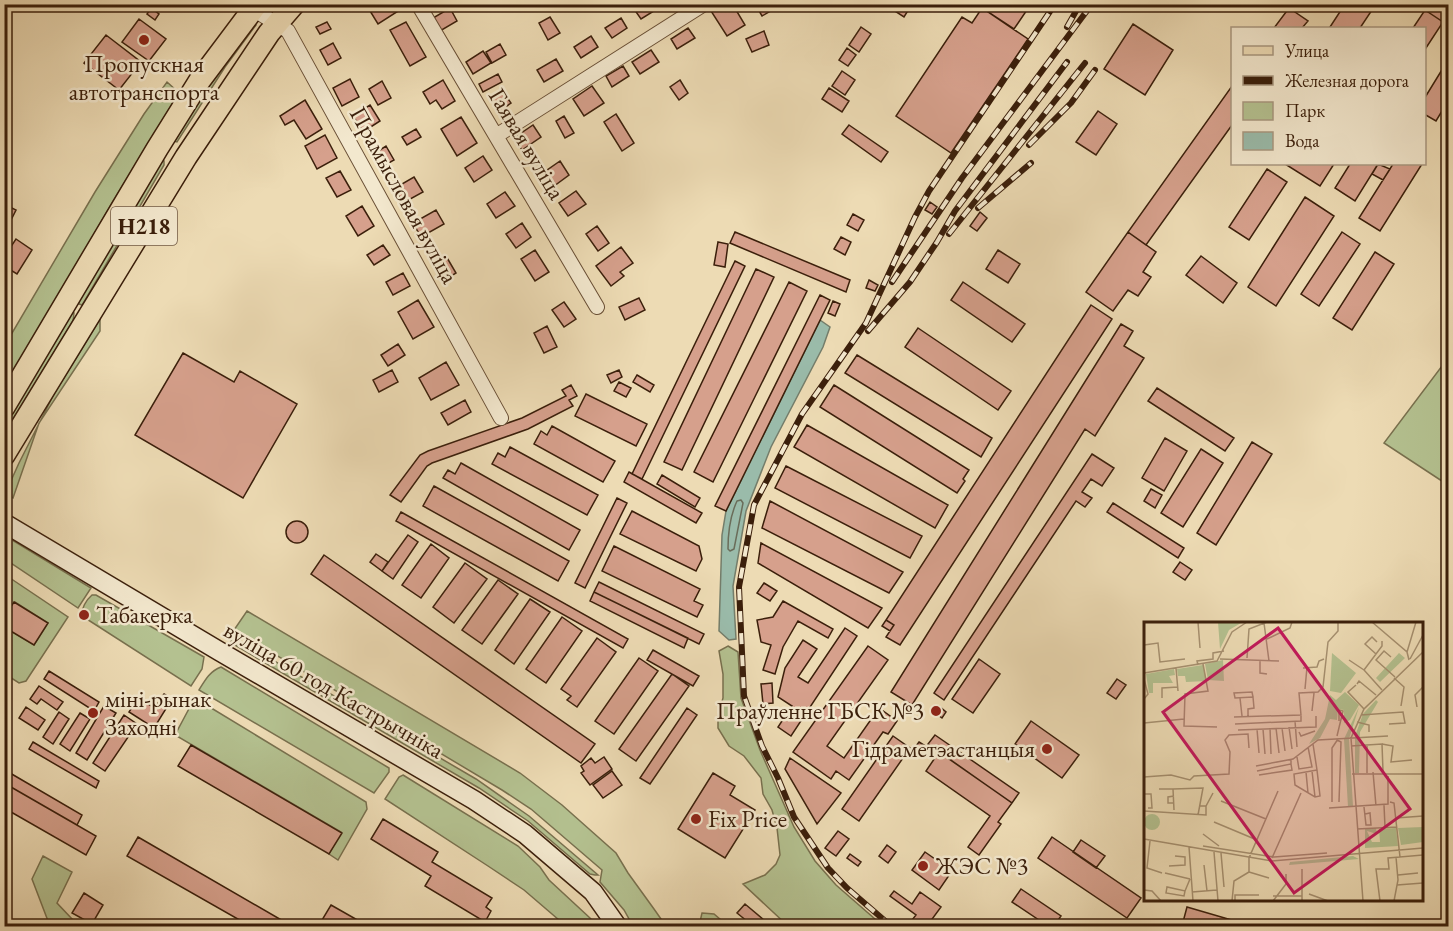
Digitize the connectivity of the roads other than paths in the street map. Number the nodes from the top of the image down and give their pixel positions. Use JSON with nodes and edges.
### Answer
{"nodes":[{"id":1,"x":294,"y":4,"type":"edge"},
{"id":2,"x":704,"y":4,"type":"edge"},
{"id":3,"x":422,"y":6,"type":"edge"},
{"id":4,"x":255,"y":7,"type":"edge"},
{"id":5,"x":276,"y":24,"type":"junction"},
{"id":6,"x":496,"y":136,"type":"junction"},
{"id":7,"x":597,"y":307,"type":"dead end"},
{"id":8,"x":4,"y":408,"type":"edge"},
{"id":9,"x":501,"y":418,"type":"dead end"},
{"id":10,"x":4,"y":455,"type":"edge"},
{"id":11,"x":4,"y":523,"type":"edge"},
{"id":12,"x":617,"y":927,"type":"edge"}],
"edges":[{"from":1,"to":5,"type":"main road","number":"Н218"},
{"from":2,"to":6,"type":"street"},
{"from":3,"to":6,"type":"street","name":"Гаявая вуліца"},
{"from":4,"to":5,"type":"street","name":"Прамысловая вуліца"},
{"from":4,"to":8,"type":"main road","number":"Н218"},
{"from":5,"to":9,"type":"street","name":"Прамысловая вуліца"},
{"from":5,"to":10,"type":"main road","number":"Н218"},
{"from":6,"to":7,"type":"street","name":"Гаявая вуліца"},
{"from":11,"to":12,"type":"street","name":"вуліца 60 год Кастрычніка"}]}
